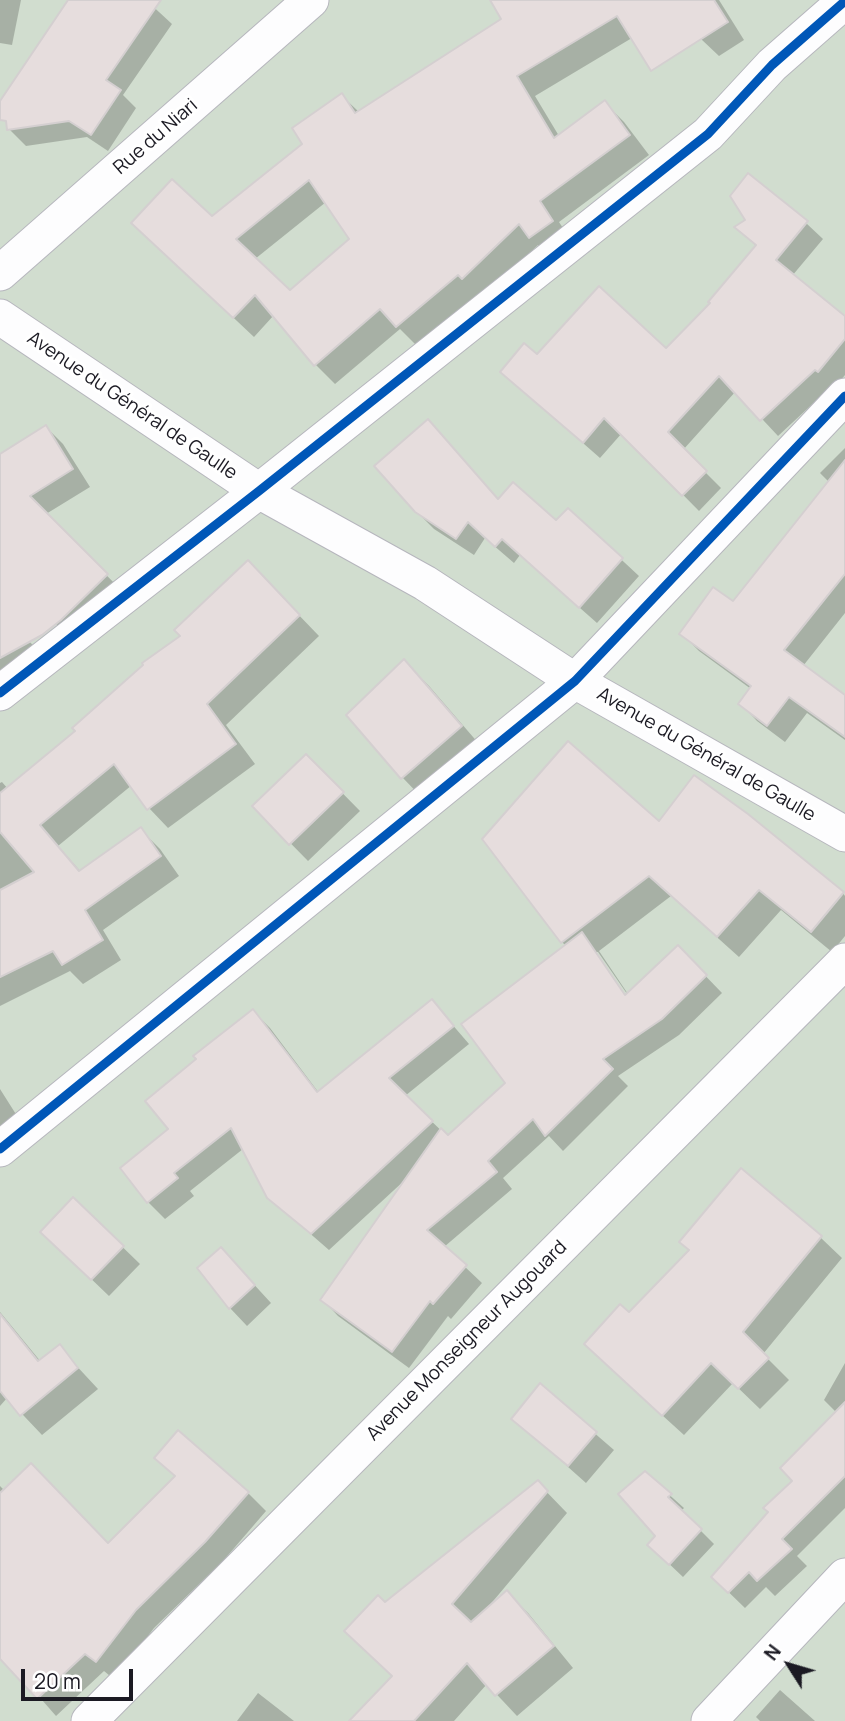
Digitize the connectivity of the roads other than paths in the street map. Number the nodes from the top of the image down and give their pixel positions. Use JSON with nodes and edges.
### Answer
{"nodes":[{"id":1,"x":311,"y":0,"type":"edge"},
{"id":2,"x":845,"y":1,"type":"edge"},
{"id":3,"x":0,"y":273,"type":"edge"},
{"id":4,"x":0,"y":317,"type":"edge"},
{"id":5,"x":845,"y":396,"type":"edge"},
{"id":6,"x":259,"y":491,"type":"junction"},
{"id":7,"x":575,"y":681,"type":"junction"},
{"id":8,"x":0,"y":693,"type":"edge"},
{"id":9,"x":845,"y":834,"type":"edge"},
{"id":10,"x":845,"y":961,"type":"edge"},
{"id":11,"x":0,"y":1149,"type":"edge"},
{"id":12,"x":845,"y":1576,"type":"edge"},
{"id":13,"x":89,"y":1721,"type":"edge"},
{"id":14,"x":709,"y":1721,"type":"edge"}],
"edges":[{"from":1,"to":3,"type":"street","name":"Rue du Niari"},
{"from":2,"to":6,"type":"street"},
{"from":4,"to":6,"type":"street","name":"Avenue du Général de Gaulle"},
{"from":5,"to":7,"type":"street"},
{"from":6,"to":7,"type":"street","name":"Avenue du Général de Gaulle"},
{"from":6,"to":8,"type":"street"},
{"from":7,"to":9,"type":"street","name":"Avenue du Général de Gaulle"},
{"from":7,"to":11,"type":"street"},
{"from":10,"to":13,"type":"street","name":"Avenue Monseigneur Augouard"},
{"from":12,"to":14,"type":"street"}]}
